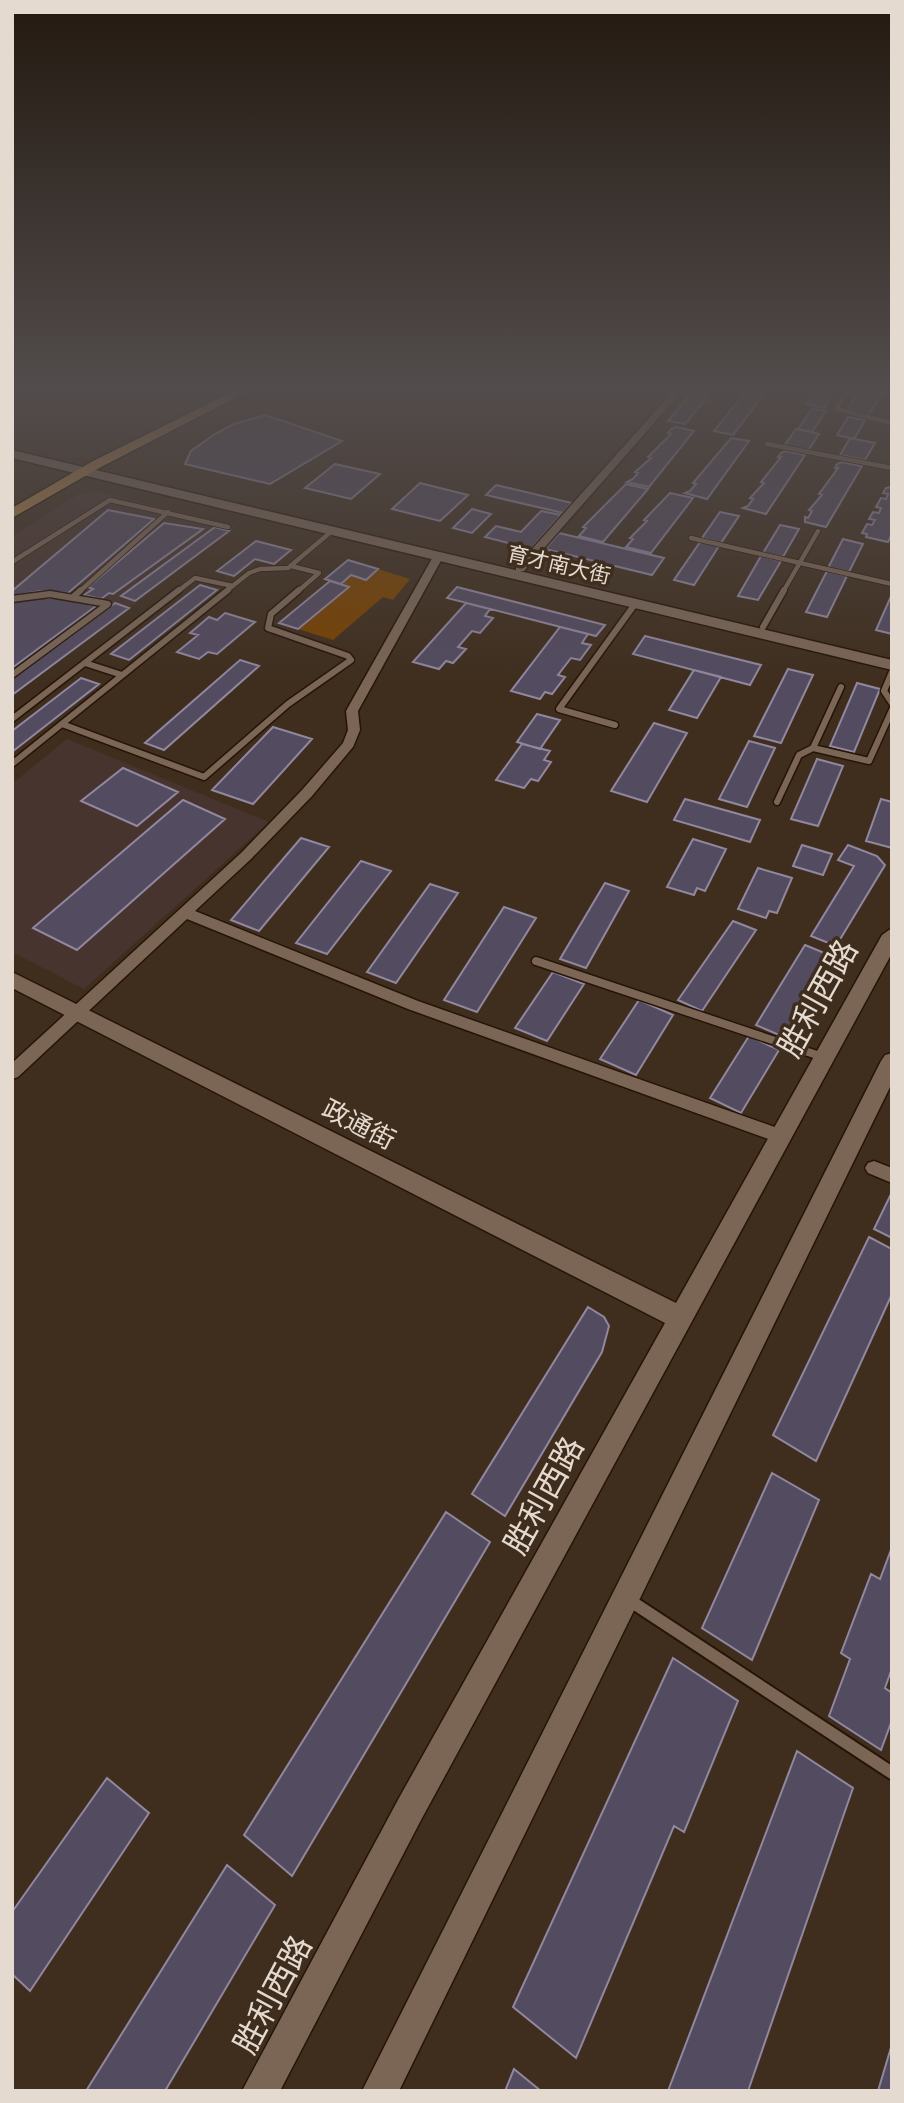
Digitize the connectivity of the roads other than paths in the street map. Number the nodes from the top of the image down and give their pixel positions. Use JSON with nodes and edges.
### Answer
{"nodes":[{"id":1,"x":39,"y":487,"type":"edge"},
{"id":2,"x":51,"y":487,"type":"edge"},
{"id":3,"x":160,"y":487,"type":"edge"},
{"id":4,"x":168,"y":487,"type":"edge"},
{"id":5,"x":593,"y":487,"type":"edge"},
{"id":6,"x":12,"y":500,"type":"edge"},
{"id":7,"x":168,"y":512,"type":"junction"},
{"id":8,"x":12,"y":514,"type":"edge"},
{"id":9,"x":228,"y":527,"type":"dead end"},
{"id":10,"x":332,"y":531,"type":"junction"},
{"id":11,"x":817,"y":531,"type":"dead end"},
{"id":12,"x":691,"y":538,"type":"dead end"},
{"id":13,"x":438,"y":556,"type":"junction"},
{"id":14,"x":12,"y":562,"type":"edge"},
{"id":15,"x":799,"y":563,"type":"junction"},
{"id":16,"x":291,"y":566,"type":"junction"},
{"id":17,"x":520,"y":569,"type":"junction"},
{"id":18,"x":892,"y":584,"type":"edge"},
{"id":19,"x":233,"y":586,"type":"junction"},
{"id":20,"x":73,"y":597,"type":"junction"},
{"id":21,"x":12,"y":598,"type":"edge"},
{"id":22,"x":635,"y":604,"type":"junction"},
{"id":23,"x":763,"y":627,"type":"junction"},
{"id":24,"x":892,"y":657,"type":"edge"},
{"id":25,"x":85,"y":663,"type":"junction"},
{"id":26,"x":892,"y":665,"type":"edge"},
{"id":27,"x":892,"y":672,"type":"edge"},
{"id":28,"x":12,"y":675,"type":"edge"},
{"id":29,"x":122,"y":675,"type":"junction"},
{"id":30,"x":841,"y":687,"type":"dead end"},
{"id":31,"x":892,"y":703,"type":"edge"},
{"id":32,"x":892,"y":710,"type":"edge"},
{"id":33,"x":12,"y":719,"type":"edge"},
{"id":34,"x":62,"y":724,"type":"junction"},
{"id":35,"x":615,"y":725,"type":"dead end"},
{"id":36,"x":813,"y":748,"type":"junction"},
{"id":37,"x":12,"y":764,"type":"edge"},
{"id":38,"x":777,"y":802,"type":"dead end"},
{"id":39,"x":185,"y":913,"type":"junction"},
{"id":40,"x":892,"y":935,"type":"edge"},
{"id":41,"x":536,"y":961,"type":"dead end"},
{"id":42,"x":12,"y":979,"type":"edge"},
{"id":43,"x":77,"y":1013,"type":"junction"},
{"id":44,"x":823,"y":1057,"type":"junction"},
{"id":45,"x":892,"y":1061,"type":"edge"},
{"id":46,"x":12,"y":1073,"type":"edge"},
{"id":47,"x":780,"y":1136,"type":"junction"},
{"id":48,"x":874,"y":1168,"type":"dead end"},
{"id":49,"x":892,"y":1176,"type":"edge"},
{"id":50,"x":680,"y":1318,"type":"junction"},
{"id":51,"x":624,"y":1597,"type":"junction"},
{"id":52,"x":892,"y":1773,"type":"edge"},
{"id":53,"x":260,"y":2091,"type":"edge"},
{"id":54,"x":380,"y":2091,"type":"edge"}],
"edges":[{"from":1,"to":6,"type":"main road"},
{"from":2,"to":8,"type":"main road"},
{"from":3,"to":10,"type":"main road","name":"育才南大街"},
{"from":4,"to":17,"type":"main road","name":"育才南大街"},
{"from":5,"to":17,"type":"street"},
{"from":7,"to":9,"type":"lane"},
{"from":7,"to":14,"type":"lane"},
{"from":7,"to":20,"type":"lane"},
{"from":10,"to":13,"type":"main road","name":"育才南大街"},
{"from":10,"to":16,"type":"lane"},
{"from":11,"to":15,"type":"lane"},
{"from":12,"to":15,"type":"lane"},
{"from":13,"to":22,"type":"main road","name":"育才南大街"},
{"from":13,"to":39,"type":"street"},
{"from":15,"to":18,"type":"lane"},
{"from":15,"to":23,"type":"lane"},
{"from":16,"to":19,"type":"lane"},
{"from":16,"to":34,"type":"lane"},
{"from":17,"to":23,"type":"main road","name":"育才南大街"},
{"from":19,"to":25,"type":"lane"},
{"from":19,"to":29,"type":"lane"},
{"from":20,"to":21,"type":"lane"},
{"from":20,"to":28,"type":"lane"},
{"from":22,"to":26,"type":"main road","name":"育才南大街"},
{"from":22,"to":35,"type":"lane"},
{"from":23,"to":24,"type":"main road","name":"育才南大街"},
{"from":25,"to":29,"type":"lane"},
{"from":25,"to":33,"type":"lane"},
{"from":27,"to":31,"type":"lane"},
{"from":29,"to":34,"type":"lane"},
{"from":30,"to":36,"type":"lane"},
{"from":32,"to":36,"type":"lane"},
{"from":34,"to":37,"type":"lane"},
{"from":36,"to":38,"type":"lane"},
{"from":39,"to":43,"type":"street"},
{"from":39,"to":47,"type":"street"},
{"from":40,"to":44,"type":"main road","name":"胜利西路"},
{"from":41,"to":44,"type":"lane"},
{"from":42,"to":43,"type":"main road","name":"政通街"},
{"from":43,"to":46,"type":"street"},
{"from":43,"to":50,"type":"main road","name":"政通街"},
{"from":44,"to":47,"type":"main road","name":"胜利西路"},
{"from":45,"to":51,"type":"main road"},
{"from":47,"to":50,"type":"main road","name":"胜利西路"},
{"from":48,"to":49,"type":"street"},
{"from":50,"to":53,"type":"main road","name":"胜利西路"},
{"from":51,"to":52,"type":"lane"},
{"from":51,"to":54,"type":"main road"}]}
